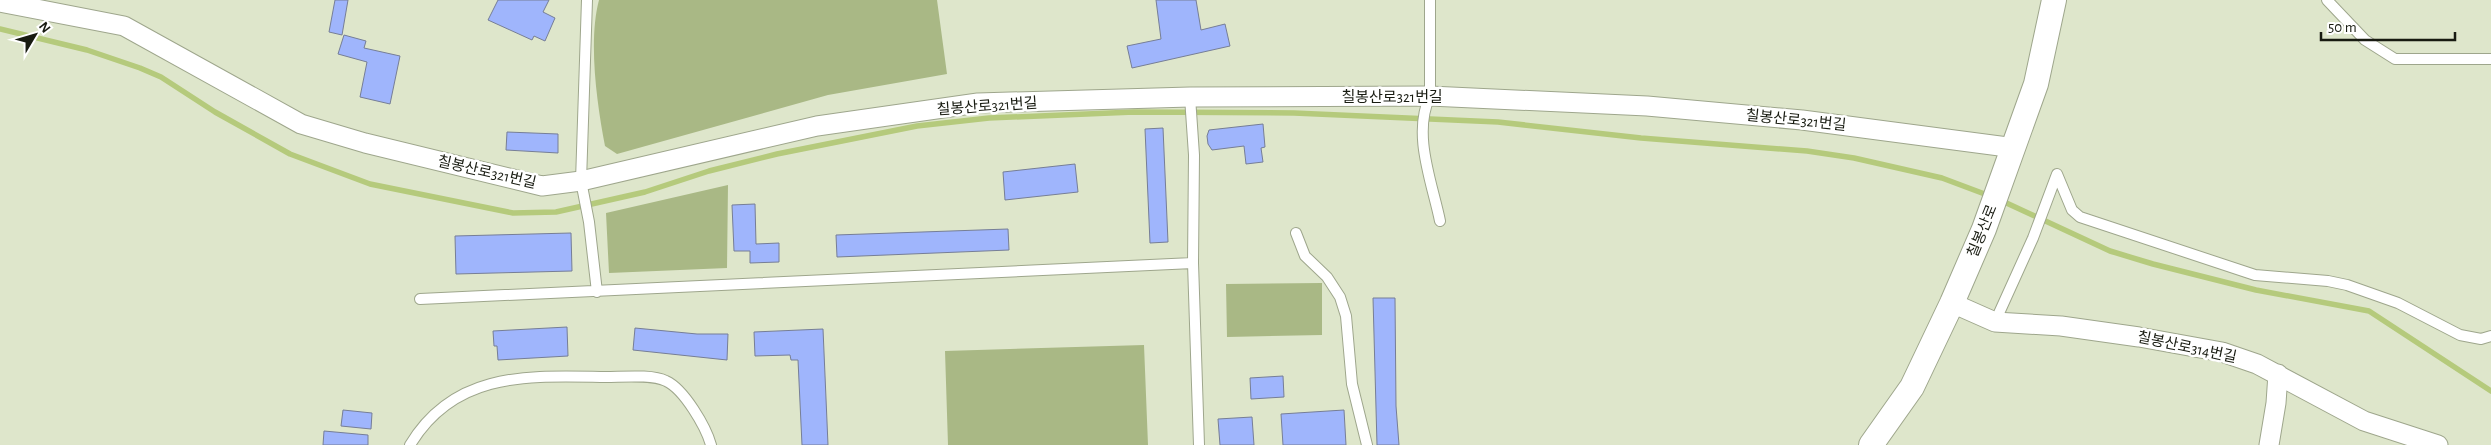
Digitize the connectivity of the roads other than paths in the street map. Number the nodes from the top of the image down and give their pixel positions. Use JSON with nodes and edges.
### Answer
{"nodes":[{"id":1,"x":587,"y":0,"type":"edge"},
{"id":2,"x":1430,"y":0,"type":"edge"},
{"id":3,"x":2054,"y":0,"type":"edge"},
{"id":4,"x":2328,"y":0,"type":"edge"},
{"id":5,"x":0,"y":2,"type":"edge"},
{"id":6,"x":2491,"y":58,"type":"edge"},
{"id":7,"x":1190,"y":97,"type":"junction"},
{"id":8,"x":1427,"y":102,"type":"junction"},
{"id":9,"x":2014,"y":148,"type":"junction"},
{"id":10,"x":581,"y":181,"type":"junction"},
{"id":11,"x":1440,"y":221,"type":"dead end"},
{"id":12,"x":1296,"y":233,"type":"dead end"},
{"id":13,"x":1193,"y":263,"type":"junction"},
{"id":14,"x":597,"y":292,"type":"junction"},
{"id":15,"x":420,"y":299,"type":"dead end"},
{"id":16,"x":1952,"y":303,"type":"junction"},
{"id":17,"x":1995,"y":322,"type":"junction"},
{"id":18,"x":2491,"y":336,"type":"edge"},
{"id":19,"x":2278,"y":374,"type":"junction"},
{"id":20,"x":410,"y":445,"type":"edge"},
{"id":21,"x":711,"y":445,"type":"edge"},
{"id":22,"x":1199,"y":445,"type":"edge"},
{"id":23,"x":1367,"y":445,"type":"edge"},
{"id":24,"x":1871,"y":445,"type":"edge"},
{"id":25,"x":2269,"y":445,"type":"edge"},
{"id":26,"x":2438,"y":445,"type":"edge"}],
"edges":[{"from":1,"to":10,"type":"lane"},
{"from":2,"to":8,"type":"lane"},
{"from":3,"to":9,"type":"street","name":"칠봉산로"},
{"from":4,"to":6,"type":"lane"},
{"from":5,"to":10,"type":"street","name":"칠봉산로321번길"},
{"from":7,"to":8,"type":"street","name":"칠봉산로321번길"},
{"from":7,"to":10,"type":"street","name":"칠봉산로321번길"},
{"from":7,"to":13,"type":"lane"},
{"from":8,"to":9,"type":"street","name":"칠봉산로321번길"},
{"from":8,"to":11,"type":"lane"},
{"from":9,"to":16,"type":"street","name":"칠봉산로"},
{"from":10,"to":14,"type":"lane"},
{"from":12,"to":23,"type":"lane"},
{"from":13,"to":14,"type":"lane"},
{"from":13,"to":22,"type":"lane"},
{"from":14,"to":15,"type":"lane"},
{"from":16,"to":17,"type":"street","name":"칠봉산로314번길"},
{"from":16,"to":24,"type":"street","name":"칠봉산로"},
{"from":17,"to":18,"type":"lane"},
{"from":17,"to":19,"type":"street","name":"칠봉산로314번길"},
{"from":19,"to":25,"type":"street"},
{"from":19,"to":26,"type":"street","name":"칠봉산로314번길"},
{"from":20,"to":21,"type":"lane"}]}
